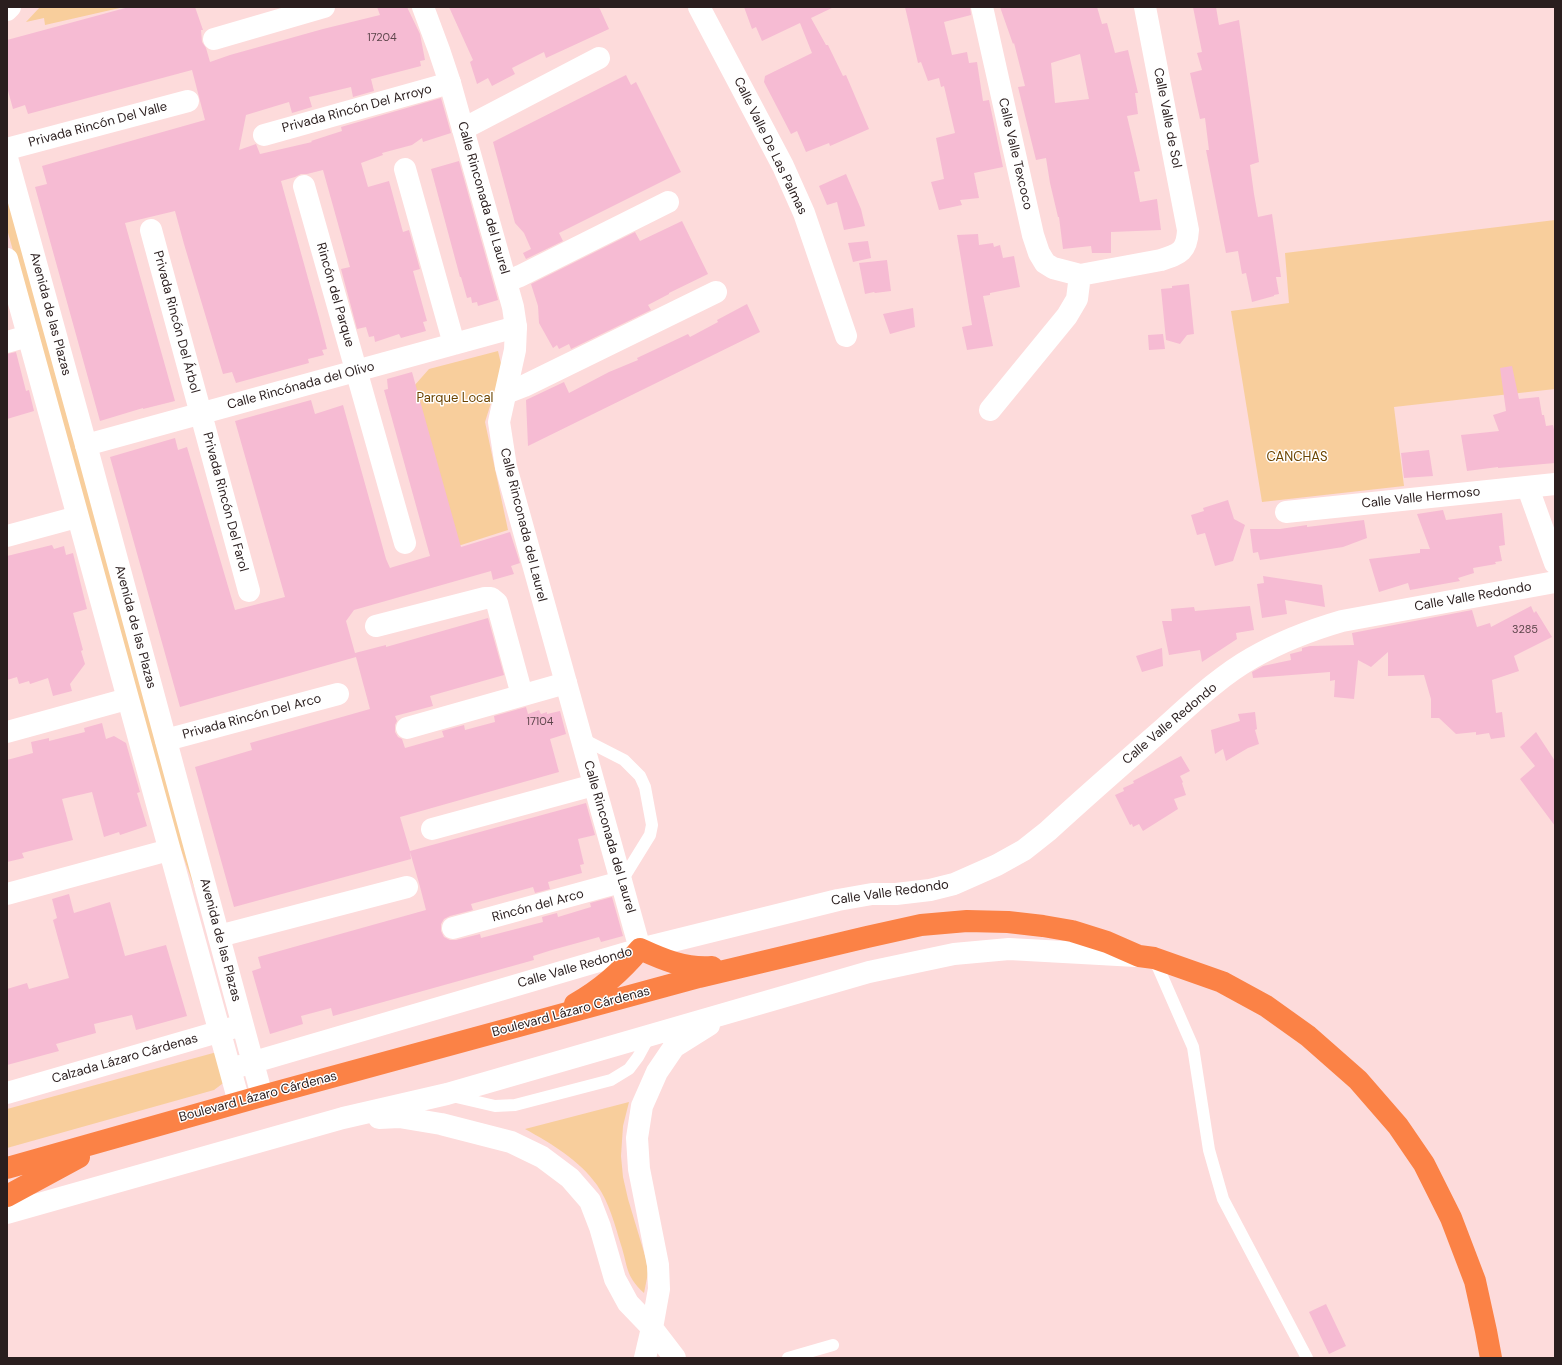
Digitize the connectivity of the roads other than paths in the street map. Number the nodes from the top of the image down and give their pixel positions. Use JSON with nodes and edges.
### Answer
{"nodes":[{"id":1,"x":10,"y":7,"type":"edge"},
{"id":2,"x":324,"y":7,"type":"edge"},
{"id":3,"x":423,"y":7,"type":"edge"},
{"id":4,"x":700,"y":7,"type":"edge"},
{"id":5,"x":982,"y":7,"type":"edge"},
{"id":6,"x":1146,"y":7,"type":"edge"},
{"id":7,"x":7,"y":10,"type":"edge"},
{"id":8,"x":214,"y":39,"type":"dead end"},
{"id":9,"x":598,"y":58,"type":"dead end"},
{"id":10,"x":450,"y":84,"type":"junction"},
{"id":11,"x":188,"y":102,"type":"dead end"},
{"id":12,"x":463,"y":129,"type":"junction"},
{"id":13,"x":264,"y":135,"type":"dead end"},
{"id":14,"x":7,"y":149,"type":"edge"},
{"id":15,"x":7,"y":158,"type":"edge"},
{"id":16,"x":405,"y":170,"type":"dead end"},
{"id":17,"x":304,"y":186,"type":"dead end"},
{"id":18,"x":668,"y":202,"type":"dead end"},
{"id":19,"x":151,"y":230,"type":"dead end"},
{"id":20,"x":7,"y":259,"type":"edge"},
{"id":21,"x":1080,"y":275,"type":"junction"},
{"id":22,"x":507,"y":281,"type":"junction"},
{"id":23,"x":716,"y":292,"type":"dead end"},
{"id":24,"x":516,"y":327,"type":"junction"},
{"id":25,"x":28,"y":336,"type":"junction"},
{"id":26,"x":846,"y":336,"type":"dead end"},
{"id":27,"x":7,"y":342,"type":"edge"},
{"id":28,"x":454,"y":344,"type":"junction"},
{"id":29,"x":356,"y":371,"type":"junction"},
{"id":30,"x":506,"y":394,"type":"junction"},
{"id":31,"x":990,"y":410,"type":"dead end"},
{"id":32,"x":201,"y":414,"type":"junction"},
{"id":33,"x":86,"y":445,"type":"junction"},
{"id":34,"x":1555,"y":484,"type":"edge"},
{"id":35,"x":1528,"y":488,"type":"junction"},
{"id":36,"x":1286,"y":512,"type":"dead end"},
{"id":37,"x":77,"y":516,"type":"junction"},
{"id":38,"x":7,"y":536,"type":"edge"},
{"id":39,"x":405,"y":542,"type":"dead end"},
{"id":40,"x":1555,"y":563,"type":"edge"},
{"id":41,"x":1555,"y":582,"type":"edge"},
{"id":42,"x":248,"y":591,"type":"dead end"},
{"id":43,"x":376,"y":626,"type":"dead end"},
{"id":44,"x":566,"y":683,"type":"junction"},
{"id":45,"x":338,"y":694,"type":"dead end"},
{"id":46,"x":522,"y":695,"type":"junction"},
{"id":47,"x":127,"y":699,"type":"junction"},
{"id":48,"x":407,"y":728,"type":"dead end"},
{"id":49,"x":7,"y":732,"type":"edge"},
{"id":50,"x":581,"y":738,"type":"junction"},
{"id":51,"x":166,"y":740,"type":"junction"},
{"id":52,"x":594,"y":785,"type":"junction"},
{"id":53,"x":432,"y":829,"type":"dead end"},
{"id":54,"x":169,"y":850,"type":"junction"},
{"id":55,"x":622,"y":882,"type":"junction"},
{"id":56,"x":407,"y":888,"type":"dead end"},
{"id":57,"x":7,"y":894,"type":"edge"},
{"id":58,"x":454,"y":928,"type":"dead end"},
{"id":59,"x":219,"y":936,"type":"junction"},
{"id":60,"x":640,"y":949,"type":"junction"},
{"id":61,"x":1147,"y":957,"type":"junction"},
{"id":62,"x":752,"y":964,"type":"junction"},
{"id":63,"x":730,"y":1011,"type":"junction"},
{"id":64,"x":545,"y":1020,"type":"junction"},
{"id":65,"x":243,"y":1024,"type":"junction"},
{"id":66,"x":219,"y":1032,"type":"junction"},
{"id":67,"x":650,"y":1035,"type":"junction"},
{"id":68,"x":253,"y":1062,"type":"junction"},
{"id":69,"x":230,"y":1069,"type":"junction"},
{"id":70,"x":7,"y":1093,"type":"edge"},
{"id":71,"x":447,"y":1094,"type":"junction"},
{"id":72,"x":262,"y":1096,"type":"junction"},
{"id":73,"x":239,"y":1102,"type":"junction"},
{"id":74,"x":343,"y":1118,"type":"junction"},
{"id":75,"x":114,"y":1138,"type":"junction"},
{"id":76,"x":7,"y":1168,"type":"edge"},
{"id":77,"x":7,"y":1196,"type":"edge"},
{"id":78,"x":7,"y":1213,"type":"edge"},
{"id":79,"x":652,"y":1328,"type":"junction"},
{"id":80,"x":833,"y":1345,"type":"dead end"},
{"id":81,"x":644,"y":1358,"type":"edge"},
{"id":82,"x":675,"y":1358,"type":"edge"},
{"id":83,"x":788,"y":1358,"type":"edge"},
{"id":84,"x":1307,"y":1358,"type":"edge"},
{"id":85,"x":1491,"y":1358,"type":"edge"}],
"edges":[{"from":1,"to":7,"type":"street"},
{"from":2,"to":8,"type":"street"},
{"from":3,"to":10,"type":"street","name":"Calle Rinconada del Laurel"},
{"from":4,"to":26,"type":"street","name":"Calle Valle De Las Palmas"},
{"from":5,"to":21,"type":"street","name":"Calle Valle Texcoco"},
{"from":6,"to":21,"type":"street","name":"Calle Valle de Sol"},
{"from":9,"to":12,"type":"street"},
{"from":10,"to":12,"type":"street","name":"Calle Rinconada del Laurel"},
{"from":10,"to":13,"type":"street","name":"Privada Rincón Del Arroyo"},
{"from":11,"to":14,"type":"street","name":"Privada Rincón Del Valle"},
{"from":12,"to":22,"type":"street","name":"Calle Rinconada del Laurel"},
{"from":15,"to":33,"type":"street","name":"Avenida de las Plazas"},
{"from":16,"to":28,"type":"street"},
{"from":17,"to":29,"type":"street","name":"Rincón del Parque"},
{"from":18,"to":22,"type":"street"},
{"from":19,"to":32,"type":"street","name":"Privada Rincón Del Árbol"},
{"from":20,"to":25,"type":"street","name":"Avenida de las Plazas"},
{"from":21,"to":31,"type":"street"},
{"from":22,"to":24,"type":"street","name":"Calle Rinconada del Laurel"},
{"from":23,"to":30,"type":"street"},
{"from":24,"to":28,"type":"street","name":"Calle Rincónada del Olivo"},
{"from":24,"to":30,"type":"street","name":"Calle Rinconada del Laurel"},
{"from":25,"to":27,"type":"street"},
{"from":25,"to":37,"type":"street","name":"Avenida de las Plazas"},
{"from":28,"to":29,"type":"street","name":"Calle Rincónada del Olivo"},
{"from":29,"to":32,"type":"street","name":"Calle Rincónada del Olivo"},
{"from":29,"to":39,"type":"street","name":"Rincón del Parque"},
{"from":30,"to":44,"type":"street","name":"Calle Rinconada del Laurel"},
{"from":32,"to":33,"type":"street","name":"Calle Rincónada del Olivo"},
{"from":32,"to":42,"type":"street","name":"Privada Rincón Del Farol"},
{"from":33,"to":51,"type":"street","name":"Avenida de las Plazas"},
{"from":34,"to":35,"type":"street","name":"Calle Valle Hermoso"},
{"from":35,"to":36,"type":"street","name":"Calle Valle Hermoso"},
{"from":35,"to":40,"type":"street"},
{"from":37,"to":38,"type":"street"},
{"from":37,"to":47,"type":"street","name":"Avenida de las Plazas"},
{"from":41,"to":60,"type":"street","name":"Calle Valle Redondo"},
{"from":43,"to":46,"type":"street"},
{"from":44,"to":46,"type":"street"},
{"from":44,"to":50,"type":"street","name":"Calle Rinconada del Laurel"},
{"from":45,"to":51,"type":"street","name":"Privada Rincón Del Arco"},
{"from":46,"to":48,"type":"street"},
{"from":47,"to":49,"type":"street"},
{"from":47,"to":54,"type":"street","name":"Avenida de las Plazas"},
{"from":50,"to":52,"type":"street","name":"Calle Rinconada del Laurel"},
{"from":50,"to":55,"type":"lane"},
{"from":51,"to":59,"type":"street","name":"Avenida de las Plazas"},
{"from":52,"to":53,"type":"street"},
{"from":52,"to":55,"type":"street","name":"Calle Rinconada del Laurel"},
{"from":54,"to":57,"type":"street"},
{"from":54,"to":66,"type":"street","name":"Avenida de las Plazas"},
{"from":55,"to":58,"type":"street","name":"Rincón del Arco"},
{"from":55,"to":60,"type":"street","name":"Calle Rinconada del Laurel"},
{"from":56,"to":59,"type":"street"},
{"from":59,"to":65,"type":"street","name":"Avenida de las Plazas"},
{"from":60,"to":62,"type":"highway"},
{"from":60,"to":64,"type":"highway"},
{"from":60,"to":68,"type":"street","name":"Calle Valle Redondo"},
{"from":61,"to":62,"type":"highway","name":"Boulevard Lázaro Cárdenas"},
{"from":61,"to":63,"type":"street","name":"Boulevard Lázaro Cárdenas"},
{"from":61,"to":84,"type":"lane"},
{"from":61,"to":85,"type":"highway","name":"Boulevard Lázaro Cárdenas"},
{"from":62,"to":64,"type":"highway","name":"Boulevard Lázaro Cárdenas"},
{"from":63,"to":67,"type":"street","name":"Boulevard Lázaro Cárdenas"},
{"from":63,"to":79,"type":"street"},
{"from":64,"to":72,"type":"highway","name":"Boulevard Lázaro Cárdenas"},
{"from":65,"to":66,"type":"street","name":"Calzada Lázaro Cárdenas"},
{"from":65,"to":68,"type":"street","name":"Avenida de las Plazas"},
{"from":66,"to":69,"type":"street","name":"Avenida de las Plazas"},
{"from":66,"to":70,"type":"street","name":"Calzada Lázaro Cárdenas"},
{"from":67,"to":71,"type":"street","name":"Boulevard Lázaro Cárdenas"},
{"from":67,"to":71,"type":"lane"},
{"from":68,"to":69,"type":"street","name":"Calle Valle Redondo"},
{"from":68,"to":72,"type":"street","name":"Avenida de las Plazas"},
{"from":69,"to":73,"type":"street","name":"Avenida de las Plazas"},
{"from":71,"to":74,"type":"street","name":"Boulevard Lázaro Cárdenas"},
{"from":72,"to":73,"type":"highway","name":"Boulevard Lázaro Cárdenas"},
{"from":73,"to":75,"type":"highway","name":"Boulevard Lázaro Cárdenas"},
{"from":74,"to":78,"type":"street","name":"Boulevard Lázaro Cárdenas"},
{"from":74,"to":79,"type":"street"},
{"from":75,"to":76,"type":"highway","name":"Boulevard Lázaro Cárdenas"},
{"from":75,"to":77,"type":"highway"},
{"from":79,"to":81,"type":"street"},
{"from":79,"to":82,"type":"street"},
{"from":80,"to":83,"type":"lane"}]}
